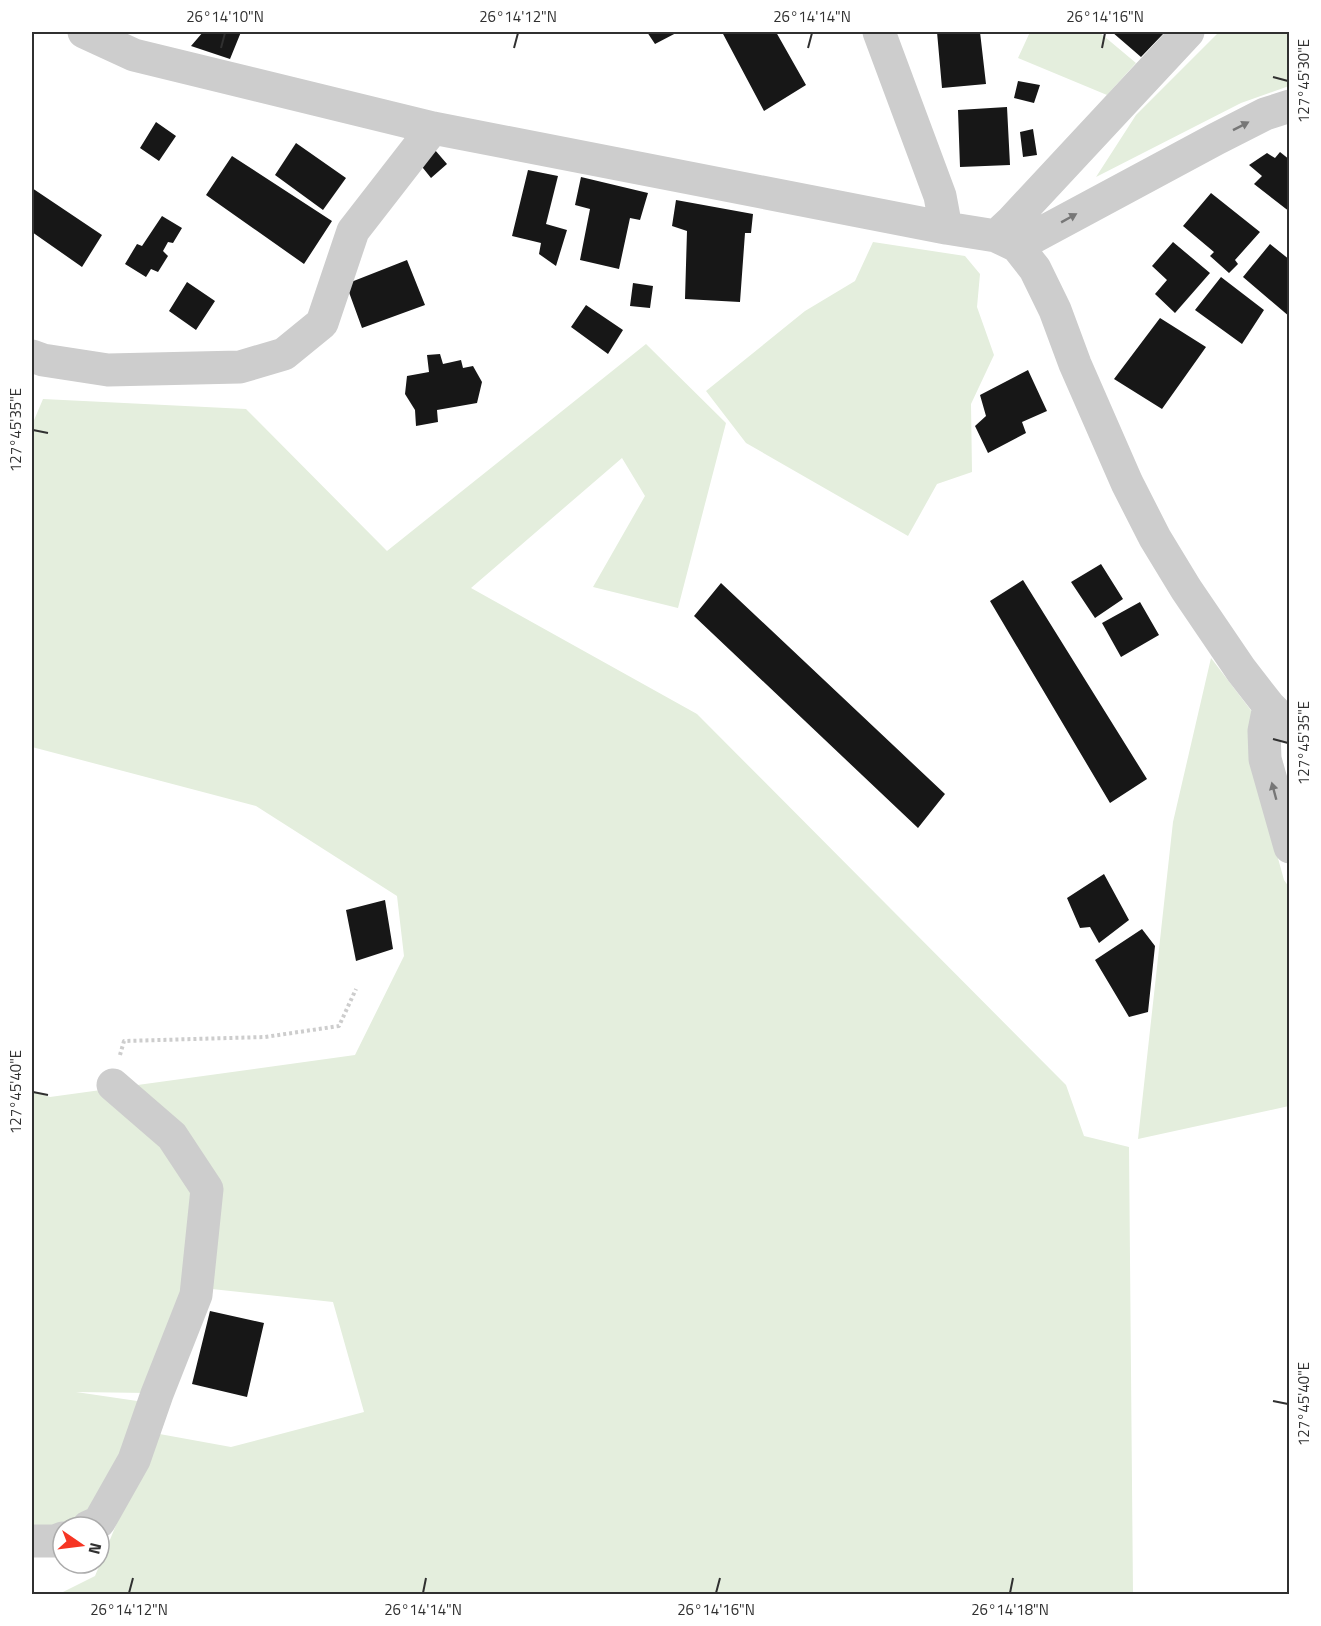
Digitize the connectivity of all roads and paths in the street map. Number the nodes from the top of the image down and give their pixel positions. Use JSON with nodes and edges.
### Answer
{"nodes":[{"id":1,"x":84,"y":32,"type":"edge"},
{"id":2,"x":879,"y":32,"type":"edge"},
{"id":3,"x":1188,"y":32,"type":"edge"},
{"id":4,"x":1290,"y":106,"type":"edge"},
{"id":5,"x":433,"y":128,"type":"junction"},
{"id":6,"x":946,"y":228,"type":"junction"},
{"id":7,"x":1007,"y":241,"type":"junction"},
{"id":8,"x":32,"y":356,"type":"edge"},
{"id":9,"x":1279,"y":716,"type":"edge"},
{"id":10,"x":1290,"y":848,"type":"edge"},
{"id":11,"x":356,"y":989,"type":"dead end"},
{"id":12,"x":113,"y":1085,"type":"joint"},
{"id":13,"x":103,"y":1515,"type":"edge"},
{"id":14,"x":32,"y":1541,"type":"edge"},
{"id":15,"x":51,"y":1541,"type":"edge"}],
"edges":[{"from":1,"to":5,"type":"street"},
{"from":2,"to":6,"type":"street"},
{"from":3,"to":7,"type":"street"},
{"from":7,"to":4,"type":"street","one_way":true},
{"from":5,"to":6,"type":"street"},
{"from":5,"to":8,"type":"street"},
{"from":6,"to":7,"type":"street"},
{"from":7,"to":9,"type":"street"},
{"from":10,"to":9,"type":"street","one_way":true},
{"from":11,"to":12,"type":"path"},
{"from":12,"to":13,"type":"street"},
{"from":14,"to":15,"type":"street"}]}
